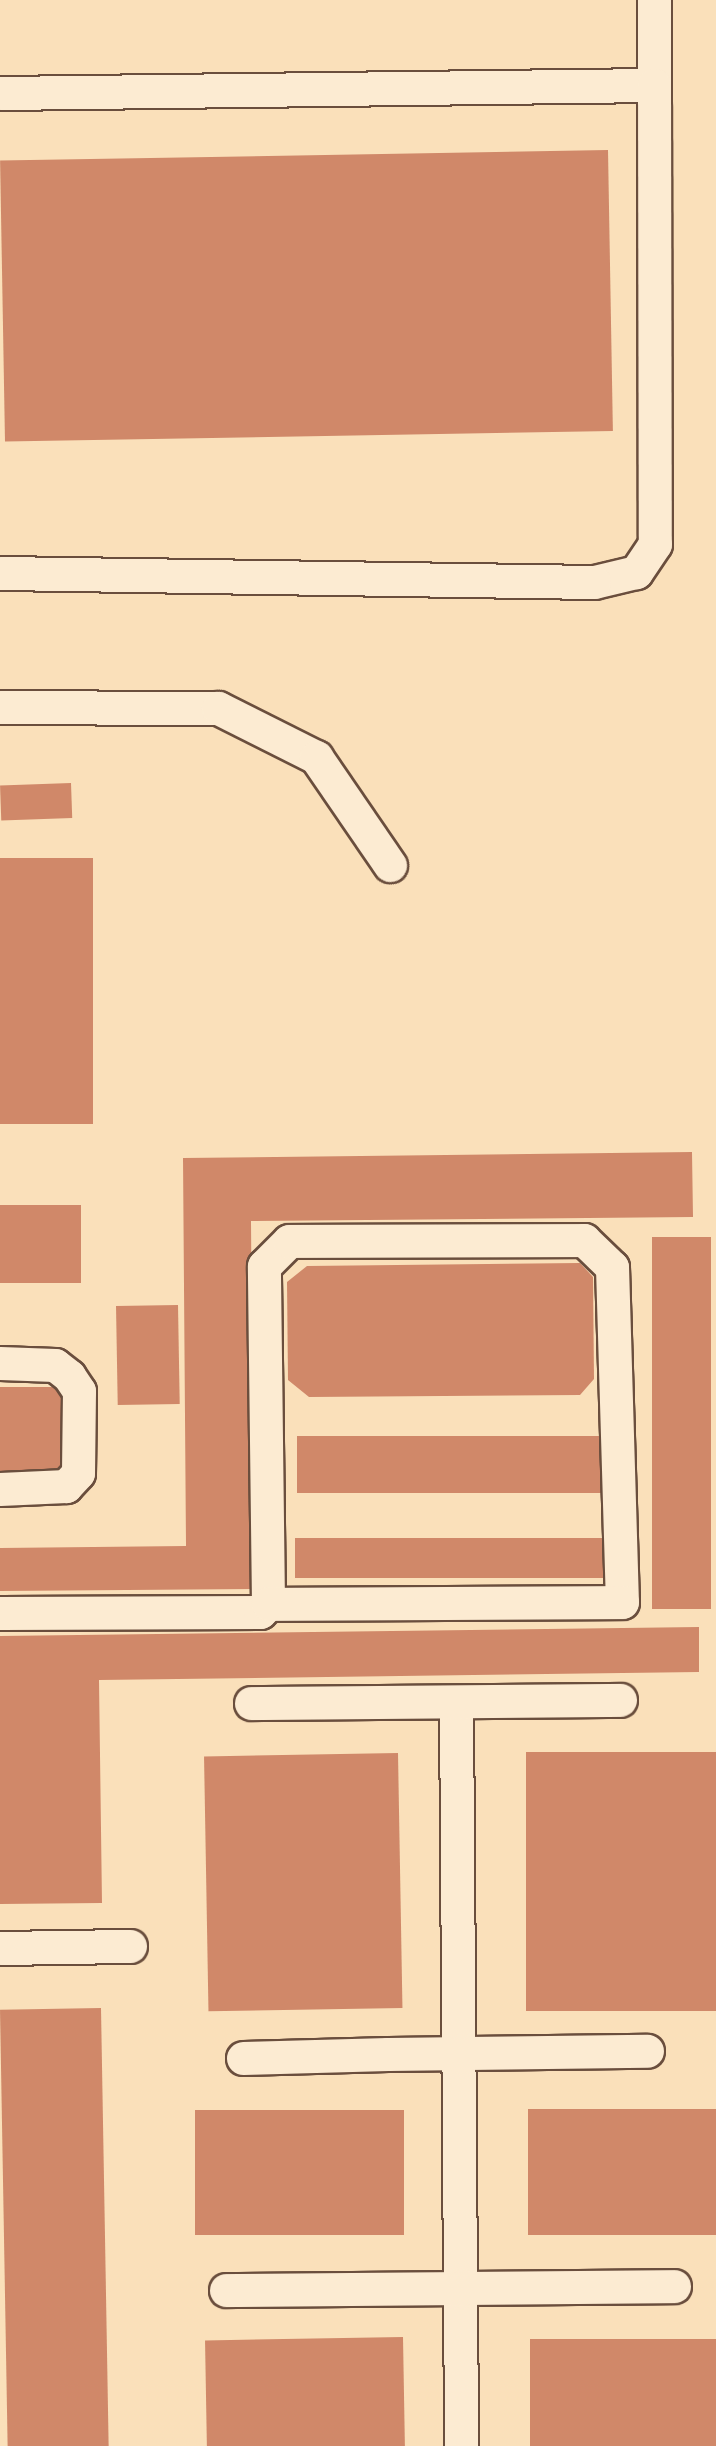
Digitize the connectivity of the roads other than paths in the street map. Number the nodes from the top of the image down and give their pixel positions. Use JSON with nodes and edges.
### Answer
{"nodes":[{"id":1,"x":654,"y":0,"type":"edge"},
{"id":2,"x":654,"y":85,"type":"junction"},
{"id":3,"x":0,"y":93,"type":"edge"},
{"id":4,"x":0,"y":573,"type":"edge"},
{"id":5,"x":0,"y":707,"type":"edge"},
{"id":6,"x":390,"y":865,"type":"dead end"},
{"id":7,"x":0,"y":1363,"type":"edge"},
{"id":8,"x":0,"y":1489,"type":"edge"},
{"id":9,"x":268,"y":1604,"type":"junction"},
{"id":10,"x":0,"y":1613,"type":"edge"},
{"id":11,"x":620,"y":1700,"type":"dead end"},
{"id":12,"x":456,"y":1702,"type":"junction"},
{"id":13,"x":251,"y":1703,"type":"dead end"},
{"id":14,"x":129,"y":1946,"type":"dead end"},
{"id":15,"x":0,"y":1948,"type":"edge"},
{"id":16,"x":647,"y":2051,"type":"dead end"},
{"id":17,"x":457,"y":2054,"type":"junction"},
{"id":18,"x":243,"y":2058,"type":"dead end"},
{"id":19,"x":674,"y":2286,"type":"dead end"},
{"id":20,"x":459,"y":2288,"type":"junction"},
{"id":21,"x":226,"y":2290,"type":"dead end"},
{"id":22,"x":461,"y":2446,"type":"edge"}],
"edges":[{"from":1,"to":2,"type":"lane"},
{"from":2,"to":3,"type":"lane"},
{"from":2,"to":4,"type":"lane"},
{"from":5,"to":6,"type":"lane"},
{"from":7,"to":8,"type":"lane"},
{"from":9,"to":9,"type":"lane"},
{"from":9,"to":10,"type":"lane"},
{"from":11,"to":12,"type":"lane"},
{"from":12,"to":13,"type":"lane"},
{"from":12,"to":17,"type":"lane"},
{"from":14,"to":15,"type":"lane"},
{"from":16,"to":17,"type":"lane"},
{"from":17,"to":18,"type":"lane"},
{"from":17,"to":20,"type":"lane"},
{"from":19,"to":20,"type":"lane"},
{"from":20,"to":21,"type":"lane"},
{"from":20,"to":22,"type":"lane"}]}
